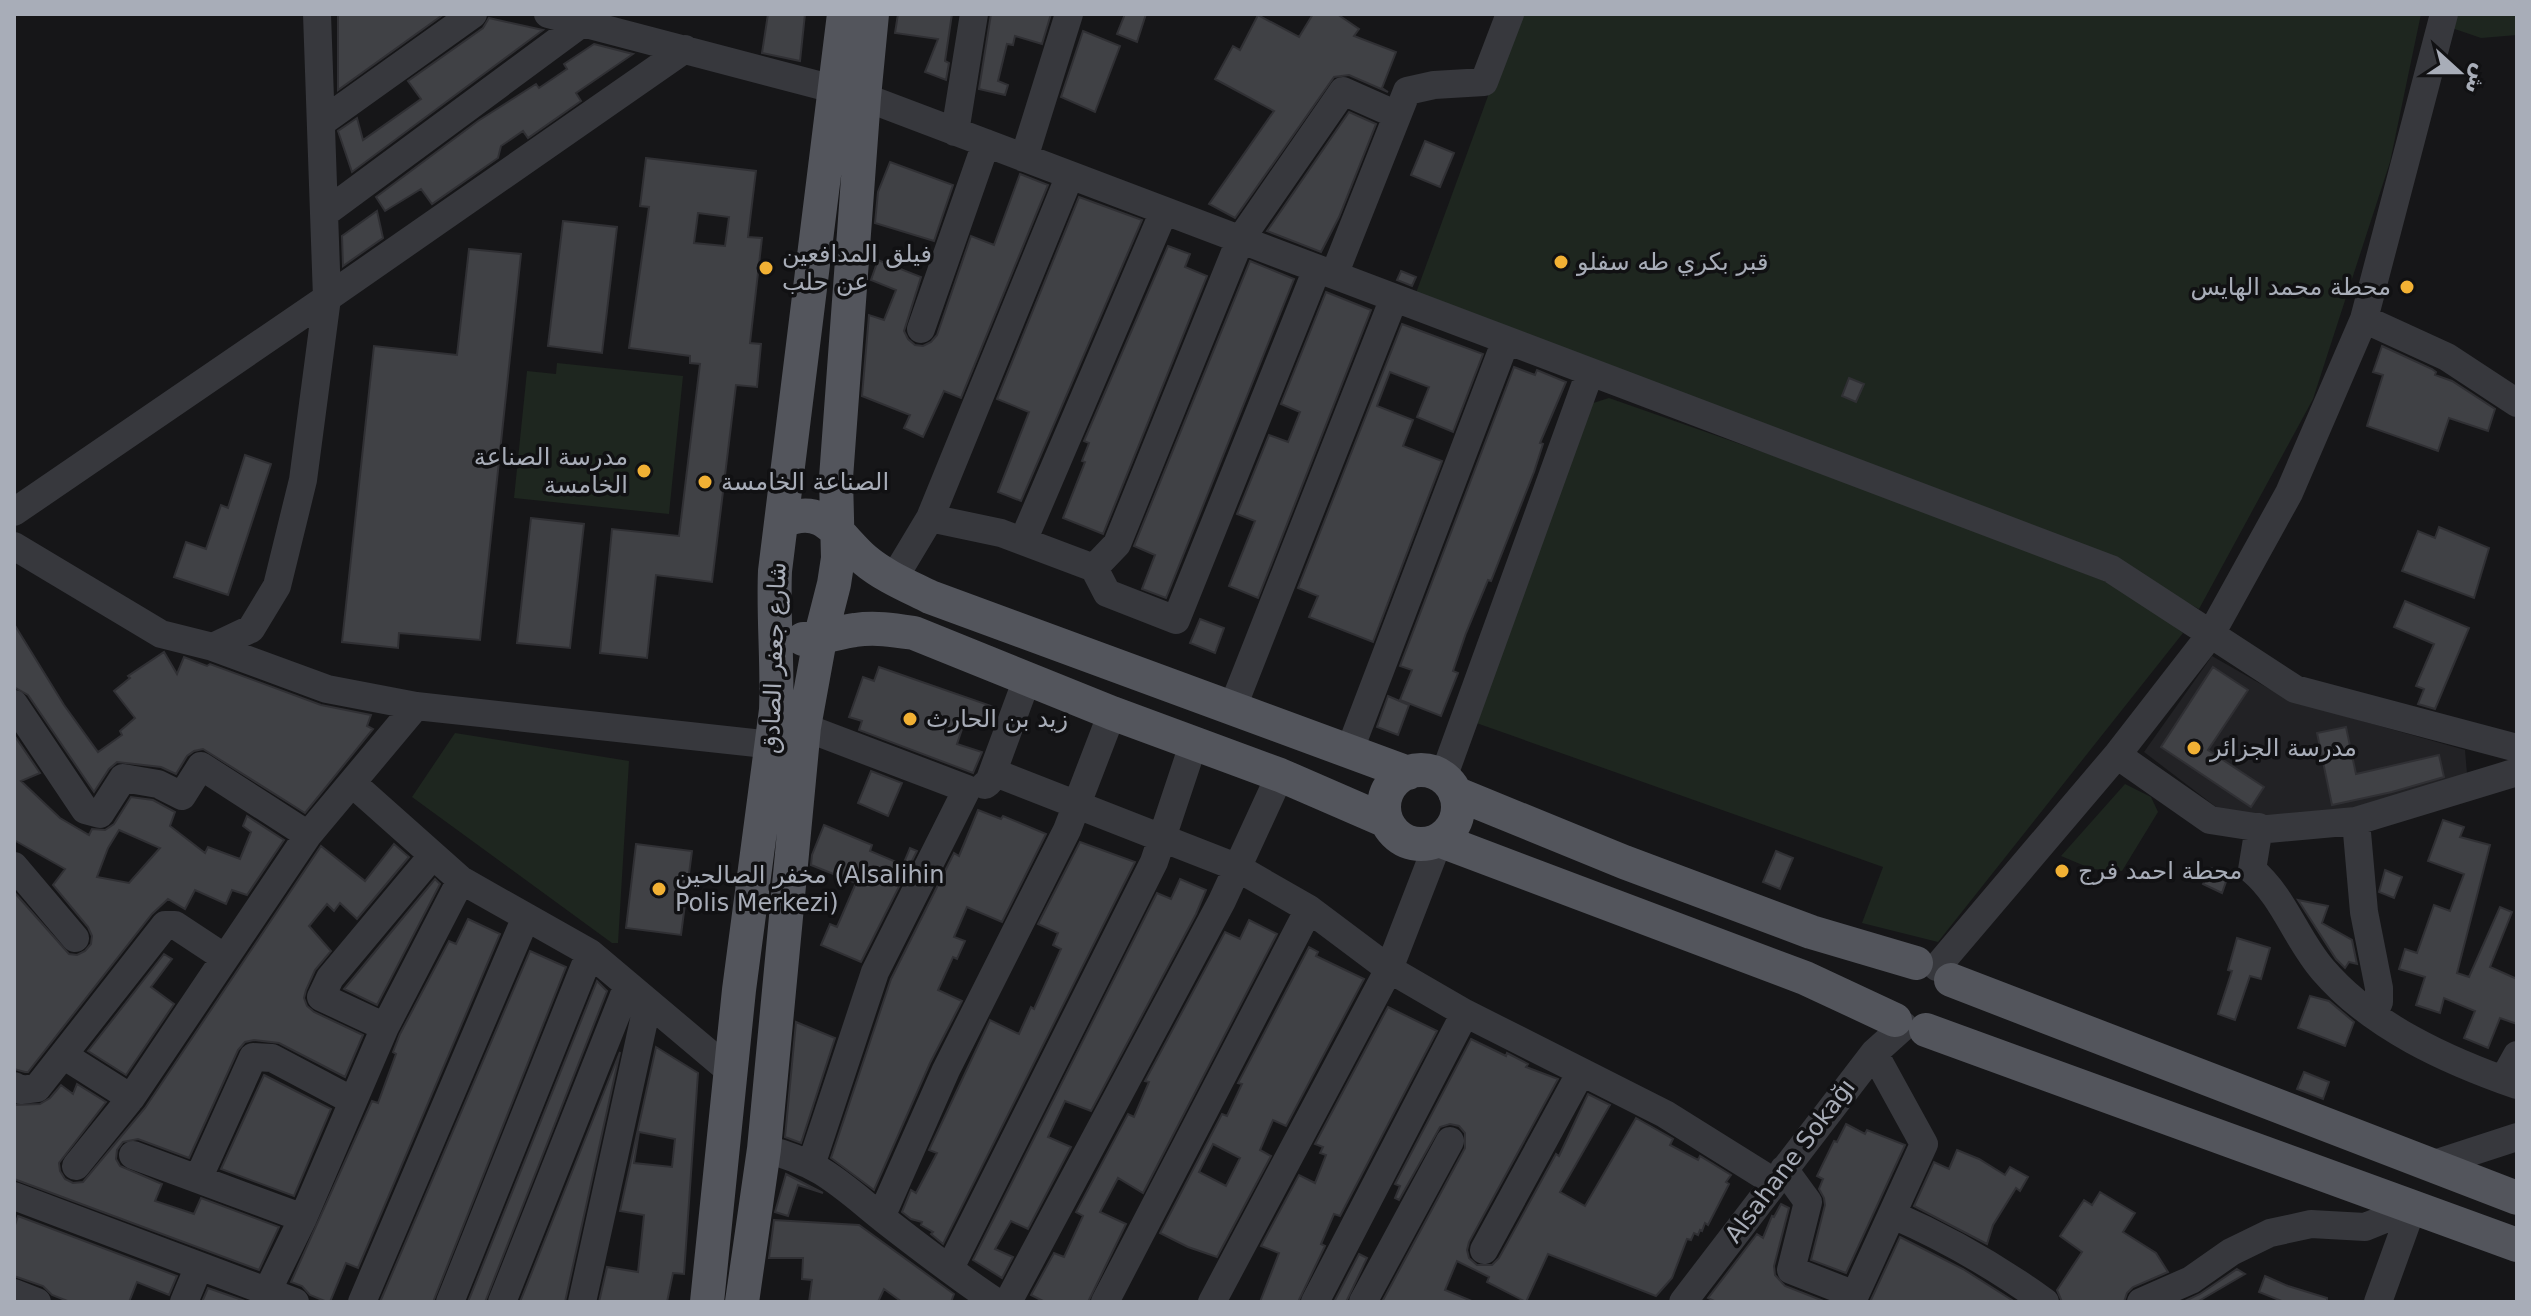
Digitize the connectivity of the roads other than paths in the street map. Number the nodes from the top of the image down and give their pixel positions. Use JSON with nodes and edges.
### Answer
{"nodes":[{"id":1,"x":317,"y":14,"type":"edge"},
{"id":2,"x":473,"y":14,"type":"edge"},
{"id":3,"x":548,"y":14,"type":"edge"},
{"id":4,"x":844,"y":14,"type":"edge"},
{"id":5,"x":872,"y":14,"type":"edge"},
{"id":6,"x":974,"y":14,"type":"edge"},
{"id":7,"x":1069,"y":14,"type":"edge"},
{"id":8,"x":1510,"y":14,"type":"edge"},
{"id":9,"x":2444,"y":14,"type":"edge"},
{"id":10,"x":582,"y":23,"type":"junction"},
{"id":11,"x":685,"y":49,"type":"junction"},
{"id":12,"x":850,"y":93,"type":"junction"},
{"id":13,"x":1397,"y":115,"type":"junction"},
{"id":14,"x":322,"y":122,"type":"junction"},
{"id":15,"x":955,"y":132,"type":"junction"},
{"id":16,"x":986,"y":143,"type":"junction"},
{"id":17,"x":1024,"y":158,"type":"junction"},
{"id":18,"x":1070,"y":175,"type":"junction"},
{"id":19,"x":1164,"y":211,"type":"junction"},
{"id":20,"x":325,"y":213,"type":"junction"},
{"id":21,"x":1240,"y":240,"type":"junction"},
{"id":22,"x":1326,"y":272,"type":"junction"},
{"id":23,"x":327,"y":298,"type":"junction"},
{"id":24,"x":1394,"y":298,"type":"junction"},
{"id":25,"x":2364,"y":319,"type":"junction"},
{"id":26,"x":921,"y":329,"type":"dead end"},
{"id":27,"x":1506,"y":340,"type":"junction"},
{"id":28,"x":1590,"y":372,"type":"junction"},
{"id":29,"x":2517,"y":403,"type":"edge"},
{"id":30,"x":14,"y":512,"type":"edge"},
{"id":31,"x":930,"y":518,"type":"junction"},
{"id":32,"x":783,"y":521,"type":"junction"},
{"id":33,"x":837,"y":531,"type":"junction"},
{"id":34,"x":1023,"y":541,"type":"junction"},
{"id":35,"x":14,"y":546,"type":"edge"},
{"id":36,"x":1094,"y":568,"type":"junction"},
{"id":37,"x":894,"y":578,"type":"junction"},
{"id":38,"x":773,"y":627,"type":"junction"},
{"id":39,"x":2211,"y":634,"type":"junction"},
{"id":40,"x":820,"y":639,"type":"junction"},
{"id":41,"x":213,"y":647,"type":"junction"},
{"id":42,"x":1027,"y":679,"type":"junction"},
{"id":43,"x":14,"y":704,"type":"edge"},
{"id":44,"x":416,"y":706,"type":"junction"},
{"id":45,"x":1232,"y":709,"type":"junction"},
{"id":46,"x":1112,"y":713,"type":"junction"},
{"id":47,"x":804,"y":727,"type":"junction"},
{"id":48,"x":1194,"y":742,"type":"junction"},
{"id":49,"x":773,"y":745,"type":"junction"},
{"id":50,"x":2517,"y":748,"type":"edge"},
{"id":51,"x":1349,"y":752,"type":"junction"},
{"id":52,"x":2117,"y":755,"type":"junction"},
{"id":53,"x":993,"y":772,"type":"junction"},
{"id":54,"x":2517,"y":772,"type":"edge"},
{"id":55,"x":1408,"y":773,"type":"junction"},
{"id":56,"x":1280,"y":775,"type":"junction"},
{"id":57,"x":352,"y":783,"type":"junction"},
{"id":58,"x":1449,"y":785,"type":"junction"},
{"id":59,"x":967,"y":789,"type":"junction"},
{"id":60,"x":1076,"y":804,"type":"junction"},
{"id":61,"x":1386,"y":821,"type":"junction"},
{"id":62,"x":2356,"y":821,"type":"junction"},
{"id":63,"x":2259,"y":827,"type":"junction"},
{"id":64,"x":308,"y":835,"type":"junction"},
{"id":65,"x":1162,"y":838,"type":"junction"},
{"id":66,"x":1439,"y":840,"type":"junction"},
{"id":67,"x":433,"y":855,"type":"junction"},
{"id":68,"x":14,"y":866,"type":"edge"},
{"id":69,"x":1236,"y":867,"type":"junction"},
{"id":70,"x":461,"y":880,"type":"junction"},
{"id":71,"x":1309,"y":909,"type":"junction"},
{"id":72,"x":526,"y":917,"type":"junction"},
{"id":73,"x":75,"y":938,"type":"dead end"},
{"id":74,"x":590,"y":953,"type":"junction"},
{"id":75,"x":225,"y":958,"type":"junction"},
{"id":76,"x":1389,"y":969,"type":"junction"},
{"id":77,"x":1935,"y":970,"type":"junction"},
{"id":78,"x":638,"y":993,"type":"junction"},
{"id":79,"x":1465,"y":1013,"type":"junction"},
{"id":80,"x":2374,"y":1013,"type":"junction"},
{"id":81,"x":1908,"y":1025,"type":"junction"},
{"id":82,"x":385,"y":1027,"type":"junction"},
{"id":83,"x":1874,"y":1053,"type":"junction"},
{"id":84,"x":63,"y":1055,"type":"junction"},
{"id":85,"x":2517,"y":1055,"type":"edge"},
{"id":86,"x":730,"y":1071,"type":"junction"},
{"id":87,"x":1581,"y":1072,"type":"junction"},
{"id":88,"x":2510,"y":1083,"type":"edge"},
{"id":89,"x":14,"y":1086,"type":"edge"},
{"id":90,"x":131,"y":1098,"type":"junction"},
{"id":91,"x":353,"y":1101,"type":"junction"},
{"id":92,"x":2517,"y":1137,"type":"edge"},
{"id":93,"x":1450,"y":1141,"type":"dead end"},
{"id":94,"x":764,"y":1149,"type":"junction"},
{"id":95,"x":133,"y":1155,"type":"dead end"},
{"id":96,"x":2421,"y":1162,"type":"junction"},
{"id":97,"x":811,"y":1165,"type":"junction"},
{"id":98,"x":76,"y":1166,"type":"dead end"},
{"id":99,"x":1779,"y":1175,"type":"junction"},
{"id":100,"x":2463,"y":1178,"type":"junction"},
{"id":101,"x":198,"y":1179,"type":"junction"},
{"id":102,"x":14,"y":1196,"type":"edge"},
{"id":103,"x":2517,"y":1198,"type":"edge"},
{"id":104,"x":2404,"y":1204,"type":"junction"},
{"id":105,"x":1893,"y":1215,"type":"junction"},
{"id":106,"x":881,"y":1217,"type":"junction"},
{"id":107,"x":303,"y":1218,"type":"junction"},
{"id":108,"x":2445,"y":1219,"type":"junction"},
{"id":109,"x":2517,"y":1245,"type":"edge"},
{"id":110,"x":1484,"y":1250,"type":"dead end"},
{"id":111,"x":199,"y":1266,"type":"junction"},
{"id":112,"x":950,"y":1268,"type":"junction"},
{"id":113,"x":14,"y":1293,"type":"edge"},
{"id":114,"x":264,"y":1296,"type":"edge"},
{"id":115,"x":37,"y":1302,"type":"edge"},
{"id":116,"x":184,"y":1302,"type":"edge"},
{"id":117,"x":295,"y":1302,"type":"edge"},
{"id":118,"x":362,"y":1302,"type":"edge"},
{"id":119,"x":450,"y":1302,"type":"edge"},
{"id":120,"x":502,"y":1302,"type":"edge"},
{"id":121,"x":582,"y":1302,"type":"edge"},
{"id":122,"x":707,"y":1302,"type":"edge"},
{"id":123,"x":742,"y":1302,"type":"edge"},
{"id":124,"x":996,"y":1302,"type":"edge"},
{"id":125,"x":1008,"y":1302,"type":"edge"},
{"id":126,"x":1105,"y":1302,"type":"edge"},
{"id":127,"x":1212,"y":1302,"type":"edge"},
{"id":128,"x":1315,"y":1302,"type":"edge"},
{"id":129,"x":1363,"y":1302,"type":"edge"},
{"id":130,"x":1683,"y":1302,"type":"edge"},
{"id":131,"x":2045,"y":1302,"type":"edge"},
{"id":132,"x":2141,"y":1302,"type":"edge"},
{"id":133,"x":2378,"y":1302,"type":"edge"}],
"edges":[{"from":1,"to":14,"type":"street"},
{"from":2,"to":14,"type":"street"},
{"from":3,"to":10,"type":"street"},
{"from":4,"to":12,"type":"main road","name":"شارع جعفر الصادق"},
{"from":5,"to":12,"type":"main road","name":"شارع جعفر الصادق"},
{"from":6,"to":15,"type":"street"},
{"from":7,"to":17,"type":"street"},
{"from":8,"to":13,"type":"street"},
{"from":9,"to":25,"type":"street"},
{"from":10,"to":11,"type":"street"},
{"from":10,"to":20,"type":"street"},
{"from":11,"to":12,"type":"street"},
{"from":11,"to":23,"type":"street"},
{"from":12,"to":15,"type":"street"},
{"from":12,"to":32,"type":"main road","name":"شارع جعفر الصادق"},
{"from":12,"to":33,"type":"main road","name":"شارع جعفر الصادق"},
{"from":13,"to":21,"type":"street"},
{"from":13,"to":22,"type":"street"},
{"from":14,"to":20,"type":"street"},
{"from":15,"to":16,"type":"street"},
{"from":16,"to":17,"type":"street"},
{"from":16,"to":26,"type":"street"},
{"from":17,"to":18,"type":"street"},
{"from":18,"to":19,"type":"street"},
{"from":18,"to":31,"type":"street"},
{"from":19,"to":21,"type":"street"},
{"from":19,"to":34,"type":"street"},
{"from":20,"to":23,"type":"street"},
{"from":21,"to":22,"type":"street"},
{"from":21,"to":36,"type":"street"},
{"from":22,"to":24,"type":"street"},
{"from":22,"to":36,"type":"street"},
{"from":23,"to":30,"type":"street"},
{"from":23,"to":41,"type":"street"},
{"from":24,"to":27,"type":"street"},
{"from":24,"to":45,"type":"street"},
{"from":25,"to":29,"type":"street"},
{"from":25,"to":39,"type":"street"},
{"from":27,"to":28,"type":"street"},
{"from":27,"to":51,"type":"street"},
{"from":28,"to":39,"type":"street"},
{"from":28,"to":58,"type":"street"},
{"from":31,"to":34,"type":"street"},
{"from":31,"to":37,"type":"street"},
{"from":32,"to":33,"type":"main road"},
{"from":32,"to":38,"type":"main road","name":"شارع جعفر الصادق"},
{"from":33,"to":37,"type":"main road"},
{"from":33,"to":40,"type":"main road","name":"شارع جعفر الصادق"},
{"from":34,"to":36,"type":"street"},
{"from":35,"to":41,"type":"street"},
{"from":37,"to":45,"type":"main road"},
{"from":38,"to":40,"type":"main road"},
{"from":38,"to":49,"type":"main road","name":"شارع جعفر الصادق"},
{"from":39,"to":50,"type":"street"},
{"from":39,"to":52,"type":"street"},
{"from":40,"to":42,"type":"main road"},
{"from":40,"to":47,"type":"main road","name":"شارع جعفر الصادق"},
{"from":41,"to":44,"type":"street"},
{"from":42,"to":46,"type":"main road"},
{"from":42,"to":53,"type":"street"},
{"from":43,"to":64,"type":"street"},
{"from":44,"to":49,"type":"street"},
{"from":44,"to":57,"type":"street"},
{"from":45,"to":51,"type":"main road"},
{"from":46,"to":48,"type":"main road"},
{"from":46,"to":60,"type":"street"},
{"from":47,"to":59,"type":"street"},
{"from":47,"to":94,"type":"main road","name":"شارع جعفر الصادق"},
{"from":48,"to":56,"type":"main road"},
{"from":48,"to":65,"type":"street"},
{"from":49,"to":86,"type":"main road","name":"شارع جعفر الصادق"},
{"from":51,"to":55,"type":"main road"},
{"from":52,"to":63,"type":"street"},
{"from":52,"to":77,"type":"street"},
{"from":53,"to":59,"type":"street"},
{"from":53,"to":60,"type":"street"},
{"from":54,"to":62,"type":"street"},
{"from":55,"to":58,"type":"main road"},
{"from":55,"to":61,"type":"main road"},
{"from":56,"to":61,"type":"main road"},
{"from":56,"to":69,"type":"street"},
{"from":57,"to":64,"type":"street"},
{"from":57,"to":67,"type":"street"},
{"from":58,"to":66,"type":"main road"},
{"from":58,"to":77,"type":"main road"},
{"from":59,"to":97,"type":"street"},
{"from":60,"to":65,"type":"street"},
{"from":60,"to":106,"type":"street"},
{"from":61,"to":66,"type":"main road"},
{"from":62,"to":63,"type":"street"},
{"from":62,"to":80,"type":"street"},
{"from":63,"to":80,"type":"street"},
{"from":64,"to":75,"type":"street"},
{"from":65,"to":69,"type":"street"},
{"from":65,"to":112,"type":"street"},
{"from":66,"to":76,"type":"street"},
{"from":66,"to":81,"type":"main road"},
{"from":67,"to":70,"type":"street"},
{"from":67,"to":82,"type":"street"},
{"from":68,"to":73,"type":"street"},
{"from":69,"to":71,"type":"street"},
{"from":69,"to":125,"type":"street"},
{"from":70,"to":72,"type":"street"},
{"from":70,"to":82,"type":"street"},
{"from":71,"to":76,"type":"street"},
{"from":71,"to":126,"type":"street"},
{"from":72,"to":74,"type":"street"},
{"from":72,"to":118,"type":"street"},
{"from":74,"to":78,"type":"street"},
{"from":74,"to":119,"type":"street"},
{"from":75,"to":84,"type":"street"},
{"from":75,"to":90,"type":"street"},
{"from":76,"to":79,"type":"street"},
{"from":76,"to":127,"type":"street"},
{"from":77,"to":81,"type":"main road"},
{"from":77,"to":81,"type":"main road"},
{"from":77,"to":96,"type":"main road"},
{"from":78,"to":86,"type":"street"},
{"from":78,"to":120,"type":"street"},
{"from":78,"to":121,"type":"street"},
{"from":79,"to":87,"type":"street"},
{"from":79,"to":128,"type":"street"},
{"from":80,"to":88,"type":"street"},
{"from":81,"to":83,"type":"street","name":"Alsahane Sokağı"},
{"from":81,"to":104,"type":"main road"},
{"from":82,"to":91,"type":"street"},
{"from":83,"to":99,"type":"street","name":"Alsahane Sokağı"},
{"from":83,"to":105,"type":"street"},
{"from":84,"to":89,"type":"street"},
{"from":84,"to":90,"type":"street"},
{"from":85,"to":88,"type":"street"},
{"from":86,"to":122,"type":"main road","name":"شارع جعفر الصادق"},
{"from":87,"to":99,"type":"street"},
{"from":87,"to":110,"type":"street"},
{"from":90,"to":98,"type":"street"},
{"from":91,"to":101,"type":"street"},
{"from":91,"to":107,"type":"street"},
{"from":92,"to":96,"type":"street"},
{"from":93,"to":129,"type":"street"},
{"from":94,"to":97,"type":"street"},
{"from":94,"to":123,"type":"main road","name":"شارع جعفر الصادق"},
{"from":95,"to":101,"type":"street"},
{"from":96,"to":100,"type":"main road"},
{"from":96,"to":104,"type":"main road"},
{"from":97,"to":106,"type":"street"},
{"from":99,"to":105,"type":"street"},
{"from":99,"to":130,"type":"street","name":"Alsahane Sokağı"},
{"from":100,"to":103,"type":"main road"},
{"from":100,"to":108,"type":"main road"},
{"from":101,"to":107,"type":"street"},
{"from":102,"to":111,"type":"street"},
{"from":104,"to":108,"type":"main road"},
{"from":104,"to":132,"type":"street"},
{"from":104,"to":133,"type":"street"},
{"from":105,"to":131,"type":"street"},
{"from":106,"to":112,"type":"street"},
{"from":107,"to":114,"type":"street"},
{"from":108,"to":109,"type":"main road"},
{"from":111,"to":114,"type":"street"},
{"from":111,"to":116,"type":"street"},
{"from":112,"to":124,"type":"street"},
{"from":113,"to":115,"type":"street"},
{"from":114,"to":117,"type":"street"}]}
